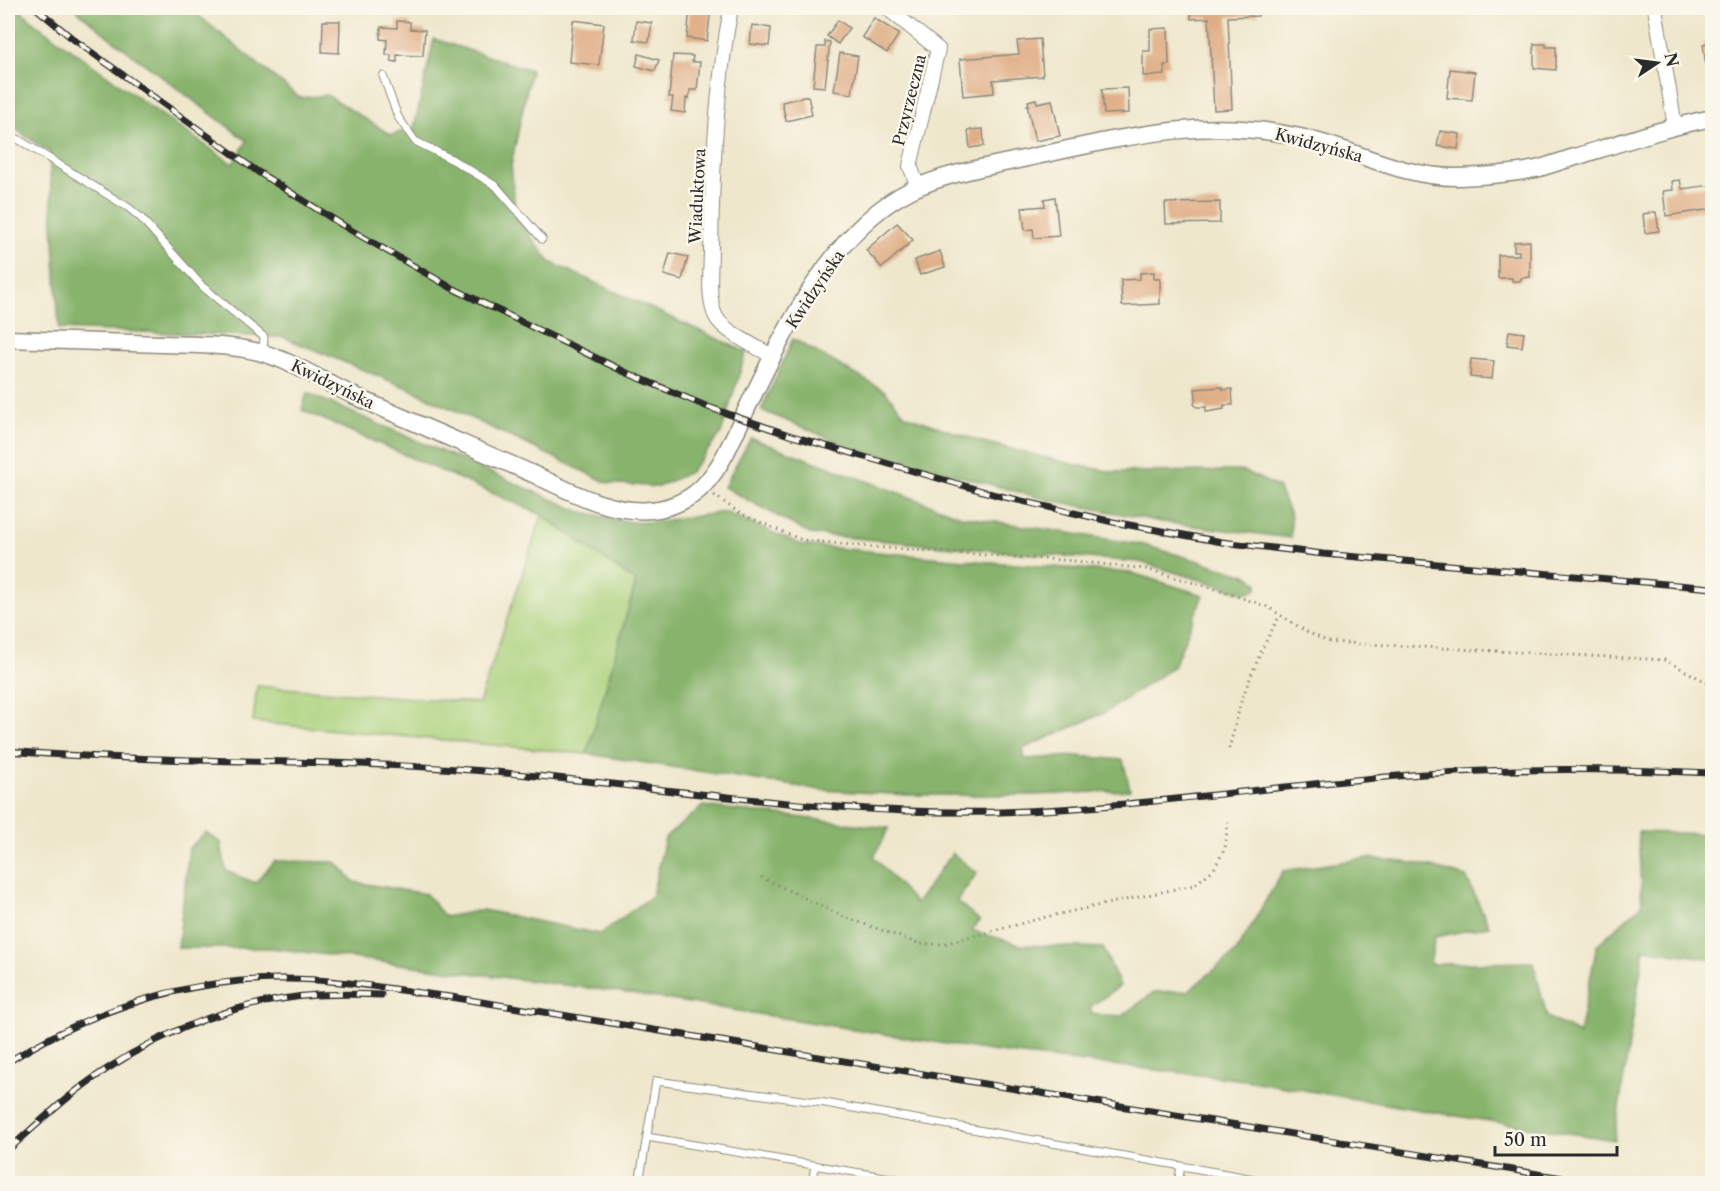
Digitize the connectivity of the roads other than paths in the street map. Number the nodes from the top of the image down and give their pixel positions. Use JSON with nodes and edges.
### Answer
{"nodes":[{"id":1,"x":731,"y":8,"type":"edge"},
{"id":2,"x":887,"y":8,"type":"edge"},
{"id":3,"x":1654,"y":8,"type":"edge"},
{"id":4,"x":383,"y":76,"type":"dead end"},
{"id":5,"x":1713,"y":118,"type":"edge"},
{"id":6,"x":1675,"y":126,"type":"junction"},
{"id":7,"x":8,"y":133,"type":"edge"},
{"id":8,"x":918,"y":187,"type":"junction"},
{"id":9,"x":542,"y":239,"type":"dead end"},
{"id":10,"x":8,"y":339,"type":"edge"},
{"id":11,"x":263,"y":353,"type":"junction"},
{"id":12,"x":772,"y":356,"type":"junction"},
{"id":13,"x":647,"y":1137,"type":"junction"},
{"id":14,"x":815,"y":1165,"type":"junction"},
{"id":15,"x":1181,"y":1166,"type":"junction"},
{"id":16,"x":639,"y":1184,"type":"edge"},
{"id":17,"x":813,"y":1184,"type":"edge"},
{"id":18,"x":926,"y":1184,"type":"edge"},
{"id":19,"x":1178,"y":1184,"type":"edge"},
{"id":20,"x":1283,"y":1184,"type":"edge"}],
"edges":[{"from":1,"to":12,"type":"street","name":"Wiaduktowa"},
{"from":2,"to":8,"type":"street","name":"Przyrzeczna"},
{"from":3,"to":6,"type":"street"},
{"from":4,"to":9,"type":"lane"},
{"from":5,"to":6,"type":"street","name":"Kwidzyńska"},
{"from":6,"to":8,"type":"street","name":"Kwidzyńska"},
{"from":7,"to":11,"type":"lane"},
{"from":8,"to":12,"type":"street","name":"Kwidzyńska"},
{"from":10,"to":11,"type":"street","name":"Kwidzyńska"},
{"from":11,"to":12,"type":"street","name":"Kwidzyńska"},
{"from":13,"to":14,"type":"lane"},
{"from":13,"to":15,"type":"lane"},
{"from":13,"to":16,"type":"lane"},
{"from":14,"to":17,"type":"lane"},
{"from":14,"to":18,"type":"lane"},
{"from":15,"to":19,"type":"lane"},
{"from":15,"to":20,"type":"lane"}]}
